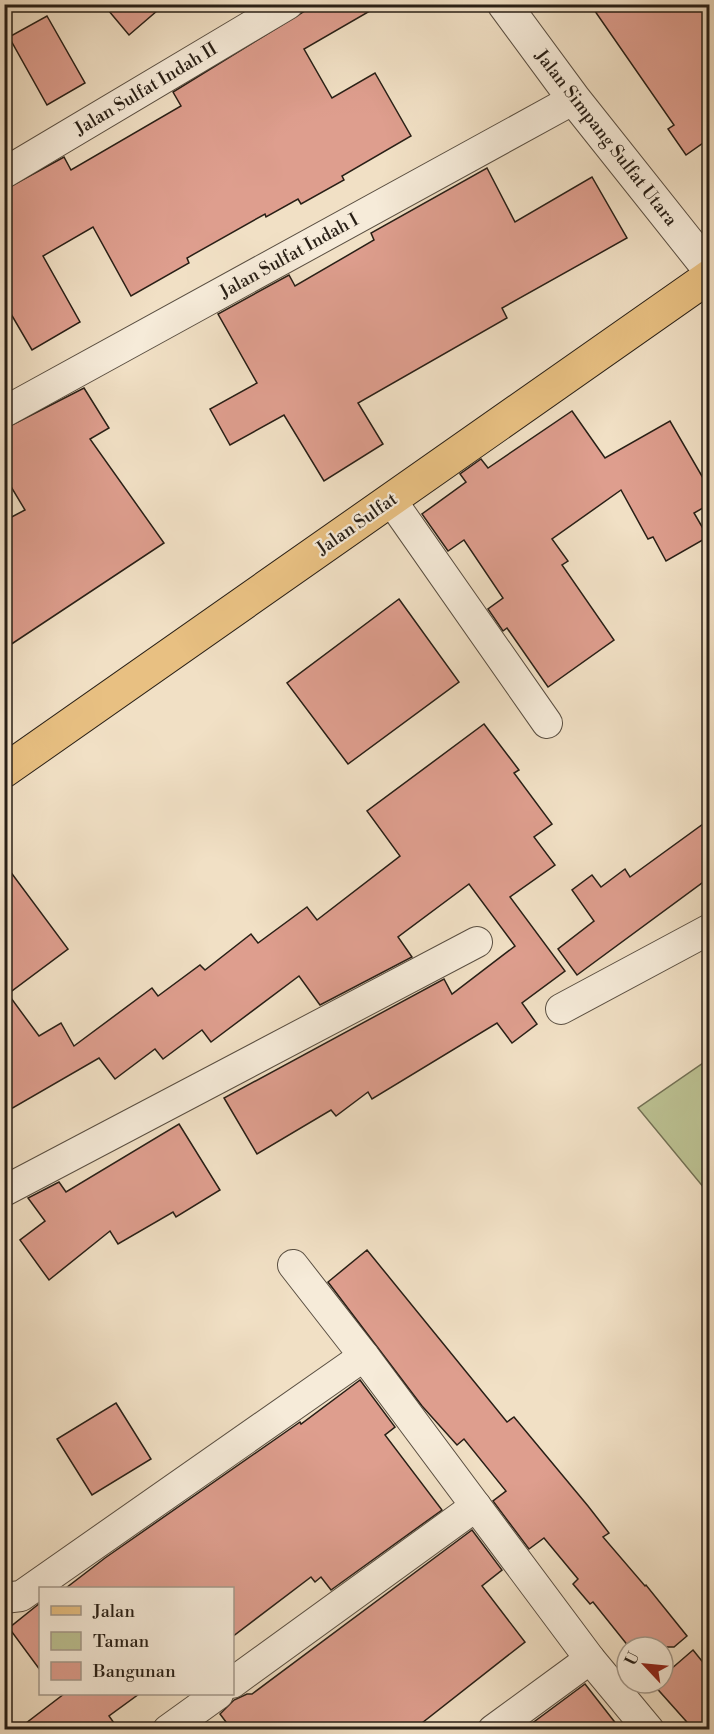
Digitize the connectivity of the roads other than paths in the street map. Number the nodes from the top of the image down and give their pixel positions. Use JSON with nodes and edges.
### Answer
{"nodes":[{"id":1,"x":288,"y":4,"type":"edge"},
{"id":2,"x":504,"y":4,"type":"edge"},
{"id":3,"x":574,"y":99,"type":"junction"},
{"id":4,"x":4,"y":173,"type":"edge"},
{"id":5,"x":710,"y":270,"type":"edge"},
{"id":6,"x":710,"y":276,"type":"edge"},
{"id":7,"x":4,"y":412,"type":"edge"},
{"id":8,"x":391,"y":500,"type":"junction"},
{"id":9,"x":547,"y":723,"type":"dead end"},
{"id":10,"x":4,"y":771,"type":"edge"},
{"id":11,"x":710,"y":929,"type":"edge"},
{"id":12,"x":477,"y":942,"type":"dead end"},
{"id":13,"x":561,"y":1009,"type":"dead end"},
{"id":14,"x":4,"y":1191,"type":"edge"},
{"id":15,"x":293,"y":1265,"type":"dead end"},
{"id":16,"x":364,"y":1356,"type":"junction"},
{"id":17,"x":476,"y":1506,"type":"junction"},
{"id":18,"x":4,"y":1598,"type":"edge"},
{"id":19,"x":590,"y":1659,"type":"junction"},
{"id":20,"x":234,"y":1682,"type":"edge"},
{"id":21,"x":217,"y":1695,"type":"edge"},
{"id":22,"x":168,"y":1730,"type":"edge"},
{"id":23,"x":494,"y":1730,"type":"edge"},
{"id":24,"x":649,"y":1730,"type":"edge"}],
"edges":[{"from":1,"to":4,"type":"street","name":"Jalan Sulfat Indah II"},
{"from":2,"to":3,"type":"street","name":"Jalan Simpang Sulfat Utara"},
{"from":3,"to":5,"type":"street","name":"Jalan Simpang Sulfat Utara"},
{"from":3,"to":7,"type":"street","name":"Jalan Sulfat Indah I"},
{"from":6,"to":8,"type":"main road","name":"Jalan Sulfat"},
{"from":8,"to":9,"type":"street"},
{"from":8,"to":10,"type":"main road","name":"Jalan Sulfat"},
{"from":11,"to":13,"type":"street"},
{"from":12,"to":14,"type":"street"},
{"from":15,"to":16,"type":"street"},
{"from":16,"to":17,"type":"street"},
{"from":16,"to":18,"type":"street"},
{"from":17,"to":19,"type":"street"},
{"from":17,"to":20,"type":"street"},
{"from":19,"to":23,"type":"street"},
{"from":19,"to":24,"type":"street"},
{"from":21,"to":22,"type":"street"}]}
